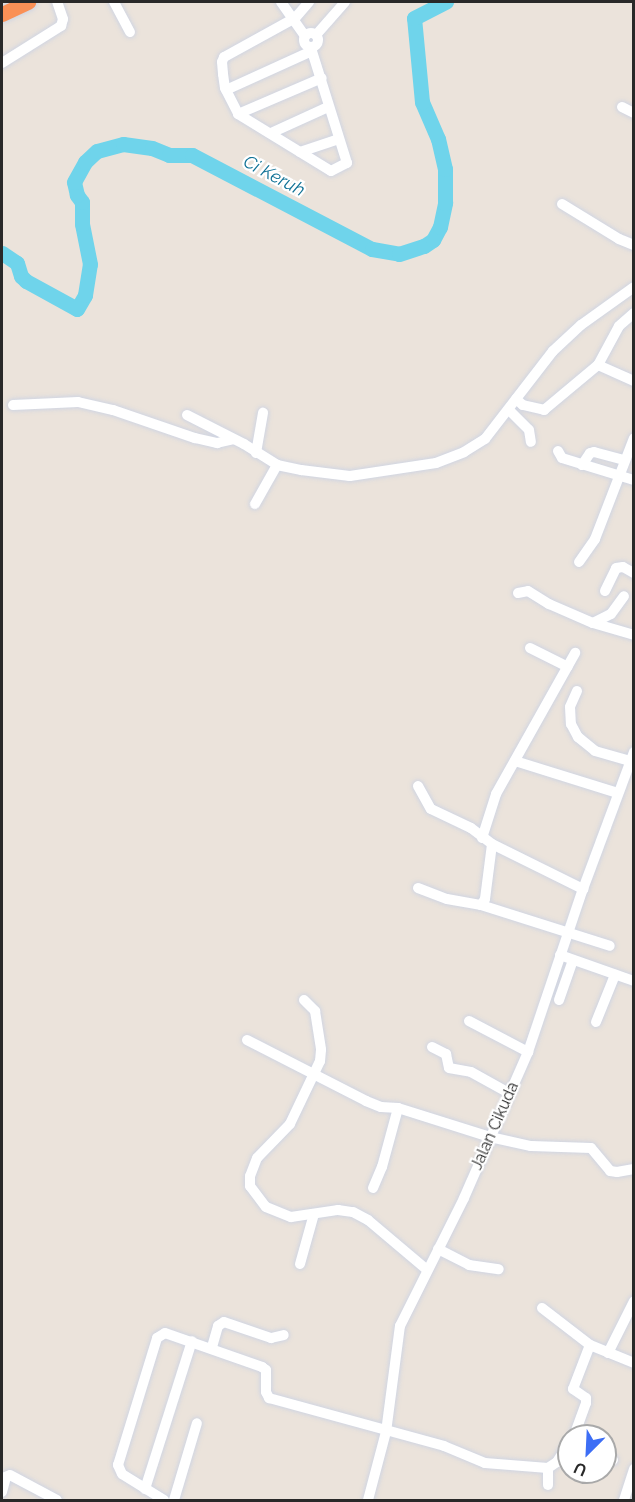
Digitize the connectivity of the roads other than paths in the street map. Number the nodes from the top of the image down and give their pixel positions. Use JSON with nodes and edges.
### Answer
{"nodes":[{"id":1,"x":57,"y":2,"type":"edge"},
{"id":2,"x":114,"y":2,"type":"edge"},
{"id":3,"x":281,"y":2,"type":"edge"},
{"id":4,"x":309,"y":2,"type":"edge"},
{"id":5,"x":345,"y":2,"type":"edge"},
{"id":6,"x":20,"y":3,"type":"edge"},
{"id":7,"x":2,"y":14,"type":"edge"},
{"id":8,"x":295,"y":18,"type":"junction"},
{"id":9,"x":130,"y":32,"type":"dead end"},
{"id":10,"x":311,"y":35,"type":"junction"},
{"id":11,"x":311,"y":49,"type":"junction"},
{"id":12,"x":2,"y":63,"type":"edge"},
{"id":13,"x":322,"y":78,"type":"junction"},
{"id":14,"x":226,"y":90,"type":"junction"},
{"id":15,"x":328,"y":107,"type":"junction"},
{"id":16,"x":622,"y":107,"type":"dead end"},
{"id":17,"x":633,"y":113,"type":"edge"},
{"id":18,"x":238,"y":114,"type":"junction"},
{"id":19,"x":271,"y":133,"type":"junction"},
{"id":20,"x":339,"y":139,"type":"junction"},
{"id":21,"x":300,"y":152,"type":"junction"},
{"id":22,"x":562,"y":204,"type":"dead end"},
{"id":23,"x":633,"y":245,"type":"edge"},
{"id":24,"x":633,"y":287,"type":"edge"},
{"id":25,"x":633,"y":314,"type":"edge"},
{"id":26,"x":598,"y":365,"type":"junction"},
{"id":27,"x":633,"y":381,"type":"edge"},
{"id":28,"x":516,"y":399,"type":"junction"},
{"id":29,"x":14,"y":405,"type":"dead end"},
{"id":30,"x":509,"y":410,"type":"junction"},
{"id":31,"x":263,"y":413,"type":"dead end"},
{"id":32,"x":187,"y":416,"type":"dead end"},
{"id":33,"x":633,"y":438,"type":"edge"},
{"id":34,"x":234,"y":439,"type":"junction"},
{"id":35,"x":531,"y":442,"type":"dead end"},
{"id":36,"x":558,"y":451,"type":"dead end"},
{"id":37,"x":255,"y":453,"type":"junction"},
{"id":38,"x":623,"y":460,"type":"junction"},
{"id":39,"x":276,"y":465,"type":"junction"},
{"id":40,"x":582,"y":465,"type":"junction"},
{"id":41,"x":618,"y":476,"type":"junction"},
{"id":42,"x":633,"y":480,"type":"edge"},
{"id":43,"x":255,"y":504,"type":"dead end"},
{"id":44,"x":579,"y":562,"type":"dead end"},
{"id":45,"x":633,"y":573,"type":"edge"},
{"id":46,"x":605,"y":591,"type":"dead end"},
{"id":47,"x":518,"y":593,"type":"dead end"},
{"id":48,"x":624,"y":596,"type":"dead end"},
{"id":49,"x":593,"y":623,"type":"junction"},
{"id":50,"x":633,"y":636,"type":"edge"},
{"id":51,"x":530,"y":648,"type":"dead end"},
{"id":52,"x":575,"y":652,"type":"dead end"},
{"id":53,"x":567,"y":667,"type":"junction"},
{"id":54,"x":577,"y":691,"type":"dead end"},
{"id":55,"x":632,"y":756,"type":"edge"},
{"id":56,"x":515,"y":761,"type":"junction"},
{"id":57,"x":418,"y":786,"type":"dead end"},
{"id":58,"x":620,"y":790,"type":"junction"},
{"id":59,"x":633,"y":790,"type":"edge"},
{"id":60,"x":482,"y":838,"type":"junction"},
{"id":61,"x":492,"y":844,"type":"junction"},
{"id":62,"x":418,"y":888,"type":"dead end"},
{"id":63,"x":583,"y":889,"type":"junction"},
{"id":64,"x":481,"y":905,"type":"junction"},
{"id":65,"x":568,"y":932,"type":"junction"},
{"id":66,"x":610,"y":945,"type":"dead end"},
{"id":67,"x":560,"y":955,"type":"junction"},
{"id":68,"x":573,"y":960,"type":"junction"},
{"id":69,"x":615,"y":975,"type":"junction"},
{"id":70,"x":633,"y":981,"type":"edge"},
{"id":71,"x":304,"y":1000,"type":"dead end"},
{"id":72,"x":559,"y":1000,"type":"dead end"},
{"id":73,"x":469,"y":1021,"type":"dead end"},
{"id":74,"x":596,"y":1022,"type":"dead end"},
{"id":75,"x":247,"y":1040,"type":"dead end"},
{"id":76,"x":432,"y":1047,"type":"dead end"},
{"id":77,"x":528,"y":1052,"type":"junction"},
{"id":78,"x":314,"y":1075,"type":"junction"},
{"id":79,"x":509,"y":1094,"type":"junction"},
{"id":80,"x":398,"y":1108,"type":"junction"},
{"id":81,"x":490,"y":1137,"type":"junction"},
{"id":82,"x":633,"y":1169,"type":"edge"},
{"id":83,"x":373,"y":1188,"type":"dead end"},
{"id":84,"x":314,"y":1214,"type":"junction"},
{"id":85,"x":438,"y":1249,"type":"junction"},
{"id":86,"x":300,"y":1263,"type":"dead end"},
{"id":87,"x":426,"y":1269,"type":"junction"},
{"id":88,"x":499,"y":1269,"type":"dead end"},
{"id":89,"x":633,"y":1301,"type":"edge"},
{"id":90,"x":542,"y":1308,"type":"dead end"},
{"id":91,"x":284,"y":1335,"type":"dead end"},
{"id":92,"x":192,"y":1341,"type":"junction"},
{"id":93,"x":590,"y":1345,"type":"junction"},
{"id":94,"x":212,"y":1347,"type":"junction"},
{"id":95,"x":608,"y":1353,"type":"junction"},
{"id":96,"x":633,"y":1363,"type":"edge"},
{"id":97,"x":197,"y":1423,"type":"dead end"},
{"id":98,"x":578,"y":1424,"type":"edge"},
{"id":99,"x":386,"y":1432,"type":"junction"},
{"id":100,"x":557,"y":1462,"type":"edge"},
{"id":101,"x":548,"y":1468,"type":"junction"},
{"id":102,"x":633,"y":1469,"type":"edge"},
{"id":103,"x":548,"y":1485,"type":"dead end"},
{"id":104,"x":145,"y":1489,"type":"junction"},
{"id":105,"x":2,"y":1492,"type":"edge"},
{"id":106,"x":57,"y":1500,"type":"edge"},
{"id":107,"x":164,"y":1500,"type":"edge"},
{"id":108,"x":174,"y":1500,"type":"edge"},
{"id":109,"x":368,"y":1500,"type":"edge"},
{"id":110,"x":624,"y":1500,"type":"edge"}],
"edges":[{"from":1,"to":12,"type":"street"},
{"from":2,"to":9,"type":"street"},
{"from":3,"to":8,"type":"street"},
{"from":4,"to":8,"type":"street"},
{"from":5,"to":10,"type":"street"},
{"from":6,"to":7,"type":"highway"},
{"from":8,"to":10,"type":"street"},
{"from":8,"to":14,"type":"street"},
{"from":10,"to":11,"type":"street"},
{"from":11,"to":13,"type":"street"},
{"from":11,"to":14,"type":"street"},
{"from":13,"to":15,"type":"street"},
{"from":13,"to":18,"type":"street"},
{"from":14,"to":18,"type":"street"},
{"from":15,"to":19,"type":"street"},
{"from":15,"to":20,"type":"street"},
{"from":16,"to":17,"type":"street"},
{"from":18,"to":19,"type":"street"},
{"from":19,"to":21,"type":"street"},
{"from":20,"to":21,"type":"street"},
{"from":20,"to":21,"type":"street"},
{"from":22,"to":23,"type":"street"},
{"from":24,"to":28,"type":"street"},
{"from":25,"to":26,"type":"street"},
{"from":26,"to":27,"type":"street"},
{"from":26,"to":28,"type":"street"},
{"from":28,"to":30,"type":"street"},
{"from":29,"to":34,"type":"street"},
{"from":30,"to":35,"type":"street"},
{"from":30,"to":39,"type":"street"},
{"from":31,"to":37,"type":"street"},
{"from":32,"to":34,"type":"street"},
{"from":33,"to":38,"type":"street"},
{"from":34,"to":37,"type":"street"},
{"from":36,"to":40,"type":"street"},
{"from":37,"to":39,"type":"street"},
{"from":38,"to":40,"type":"street"},
{"from":38,"to":41,"type":"street"},
{"from":39,"to":43,"type":"street"},
{"from":40,"to":41,"type":"street"},
{"from":41,"to":42,"type":"street"},
{"from":41,"to":44,"type":"street"},
{"from":45,"to":46,"type":"street"},
{"from":47,"to":49,"type":"street"},
{"from":48,"to":49,"type":"street"},
{"from":49,"to":50,"type":"street"},
{"from":51,"to":53,"type":"street"},
{"from":52,"to":53,"type":"street"},
{"from":53,"to":56,"type":"street"},
{"from":54,"to":55,"type":"street"},
{"from":55,"to":58,"type":"street","name":"Jalan Cikuda"},
{"from":56,"to":58,"type":"street"},
{"from":56,"to":60,"type":"street"},
{"from":57,"to":60,"type":"street"},
{"from":58,"to":59,"type":"street"},
{"from":58,"to":63,"type":"street","name":"Jalan Cikuda"},
{"from":60,"to":61,"type":"street"},
{"from":61,"to":63,"type":"street"},
{"from":61,"to":64,"type":"street"},
{"from":62,"to":64,"type":"street"},
{"from":63,"to":65,"type":"street","name":"Jalan Cikuda"},
{"from":64,"to":65,"type":"street"},
{"from":65,"to":66,"type":"street"},
{"from":65,"to":67,"type":"street","name":"Jalan Cikuda"},
{"from":67,"to":68,"type":"street"},
{"from":67,"to":77,"type":"street","name":"Jalan Cikuda"},
{"from":68,"to":69,"type":"street"},
{"from":68,"to":72,"type":"street"},
{"from":69,"to":70,"type":"street"},
{"from":69,"to":74,"type":"street"},
{"from":71,"to":78,"type":"street"},
{"from":73,"to":77,"type":"street"},
{"from":75,"to":78,"type":"street"},
{"from":76,"to":79,"type":"street"},
{"from":77,"to":79,"type":"street","name":"Jalan Cikuda"},
{"from":78,"to":80,"type":"street"},
{"from":78,"to":84,"type":"street"},
{"from":79,"to":81,"type":"street","name":"Jalan Cikuda"},
{"from":80,"to":81,"type":"street"},
{"from":80,"to":83,"type":"street"},
{"from":81,"to":82,"type":"street"},
{"from":81,"to":85,"type":"street","name":"Jalan Cikuda"},
{"from":84,"to":86,"type":"street"},
{"from":84,"to":87,"type":"street"},
{"from":85,"to":87,"type":"street","name":"Jalan Cikuda"},
{"from":85,"to":88,"type":"street"},
{"from":87,"to":99,"type":"street","name":"Jalan Cikuda"},
{"from":89,"to":95,"type":"street"},
{"from":90,"to":93,"type":"street"},
{"from":91,"to":94,"type":"street"},
{"from":92,"to":94,"type":"street"},
{"from":92,"to":104,"type":"street"},
{"from":92,"to":104,"type":"street"},
{"from":93,"to":95,"type":"street"},
{"from":93,"to":98,"type":"street"},
{"from":94,"to":99,"type":"street"},
{"from":95,"to":96,"type":"street"},
{"from":97,"to":108,"type":"street"},
{"from":99,"to":101,"type":"street"},
{"from":99,"to":109,"type":"street","name":"Jalan Cikuda"},
{"from":100,"to":101,"type":"street"},
{"from":101,"to":103,"type":"street"},
{"from":102,"to":110,"type":"street"},
{"from":104,"to":107,"type":"street"},
{"from":105,"to":106,"type":"street"}]}
